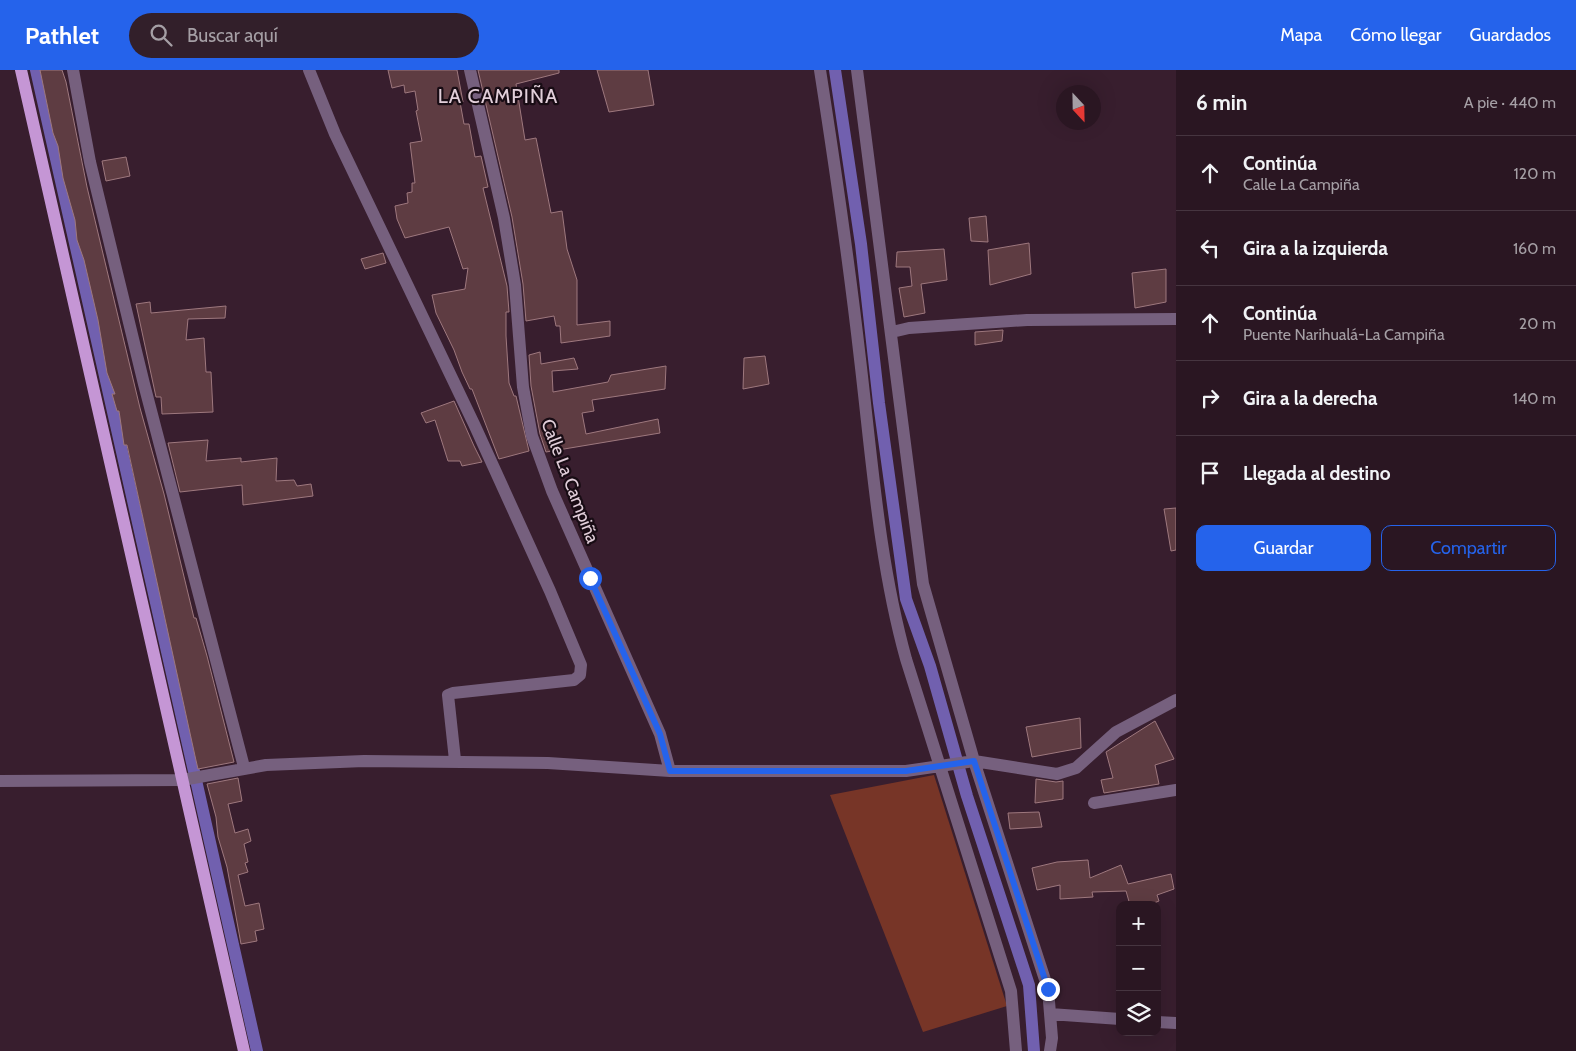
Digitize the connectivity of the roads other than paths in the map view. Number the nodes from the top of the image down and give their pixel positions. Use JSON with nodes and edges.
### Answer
{"nodes":[{"id":1,"x":21,"y":70,"type":"edge"},
{"id":2,"x":73,"y":70,"type":"edge"},
{"id":3,"x":309,"y":70,"type":"edge"},
{"id":4,"x":470,"y":70,"type":"edge"},
{"id":5,"x":820,"y":70,"type":"edge"},
{"id":6,"x":857,"y":70,"type":"edge"},
{"id":7,"x":1176,"y":319,"type":"edge"},
{"id":8,"x":892,"y":332,"type":"junction"},
{"id":9,"x":1176,"y":700,"type":"edge"},
{"id":10,"x":455,"y":760,"type":"junction"},
{"id":11,"x":968,"y":761,"type":"junction"},
{"id":12,"x":943,"y":766,"type":"junction"},
{"id":13,"x":244,"y":767,"type":"junction"},
{"id":14,"x":670,"y":771,"type":"junction"},
{"id":15,"x":190,"y":779,"type":"junction"},
{"id":16,"x":0,"y":781,"type":"edge"},
{"id":17,"x":1176,"y":790,"type":"edge"},
{"id":18,"x":1094,"y":803,"type":"dead end"},
{"id":19,"x":1050,"y":1014,"type":"junction"},
{"id":20,"x":1116,"y":1019,"type":"edge"},
{"id":21,"x":1161,"y":1022,"type":"edge"},
{"id":22,"x":1176,"y":1023,"type":"edge"},
{"id":23,"x":244,"y":1051,"type":"edge"},
{"id":24,"x":1016,"y":1051,"type":"edge"},
{"id":25,"x":1050,"y":1051,"type":"edge"}],
"edges":[{"from":1,"to":15,"type":"main road"},
{"from":2,"to":13,"type":"street"},
{"from":3,"to":10,"type":"street"},
{"from":4,"to":14,"type":"street","name":"Calle La Campiña"},
{"from":5,"to":12,"type":"street"},
{"from":6,"to":8,"type":"street"},
{"from":7,"to":8,"type":"street"},
{"from":8,"to":11,"type":"street"},
{"from":9,"to":11,"type":"street"},
{"from":10,"to":13,"type":"street"},
{"from":10,"to":14,"type":"street"},
{"from":11,"to":12,"type":"street"},
{"from":11,"to":19,"type":"street"},
{"from":12,"to":14,"type":"street"},
{"from":12,"to":24,"type":"street"},
{"from":13,"to":15,"type":"street"},
{"from":15,"to":16,"type":"street"},
{"from":15,"to":23,"type":"main road"},
{"from":17,"to":18,"type":"street"},
{"from":19,"to":20,"type":"street"},
{"from":19,"to":25,"type":"street"},
{"from":21,"to":22,"type":"street"}]}
